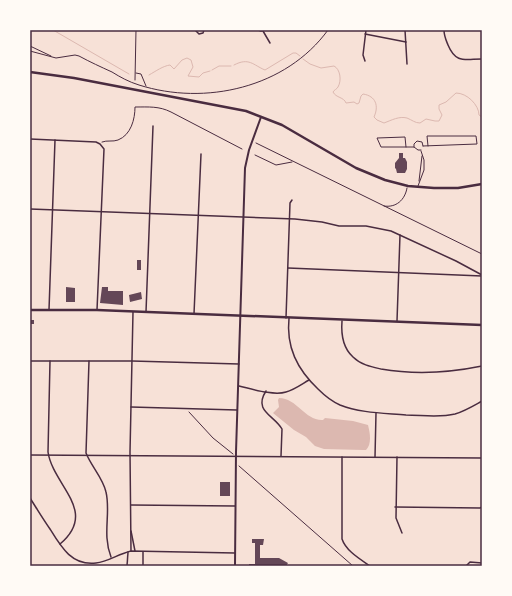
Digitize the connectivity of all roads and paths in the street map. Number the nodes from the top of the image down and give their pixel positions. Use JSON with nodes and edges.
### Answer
{"nodes":[{"id":1,"x":136,"y":30,"type":"edge"},
{"id":2,"x":195,"y":30,"type":"edge"},
{"id":3,"x":204,"y":30,"type":"edge"},
{"id":4,"x":258,"y":30,"type":"edge"},
{"id":5,"x":328,"y":30,"type":"edge"},
{"id":6,"x":366,"y":30,"type":"edge"},
{"id":7,"x":405,"y":30,"type":"edge"},
{"id":8,"x":444,"y":30,"type":"edge"},
{"id":9,"x":264,"y":31,"type":"edge"},
{"id":10,"x":364,"y":34,"type":"junction"},
{"id":11,"x":406,"y":42,"type":"junction"},
{"id":12,"x":270,"y":43,"type":"dead end"},
{"id":13,"x":30,"y":46,"type":"edge"},
{"id":14,"x":30,"y":51,"type":"edge"},
{"id":15,"x":53,"y":57,"type":"junction"},
{"id":16,"x":482,"y":59,"type":"edge"},
{"id":17,"x":364,"y":61,"type":"dead end"},
{"id":18,"x":407,"y":64,"type":"dead end"},
{"id":19,"x":30,"y":72,"type":"edge"},
{"id":20,"x":136,"y":72,"type":"junction"},
{"id":21,"x":135,"y":80,"type":"dead end"},
{"id":22,"x":146,"y":87,"type":"junction"},
{"id":23,"x":261,"y":116,"type":"junction"},
{"id":24,"x":152,"y":126,"type":"dead end"},
{"id":25,"x":30,"y":139,"type":"edge"},
{"id":26,"x":55,"y":140,"type":"junction"},
{"id":27,"x":256,"y":143,"type":"dead end"},
{"id":28,"x":100,"y":144,"type":"junction"},
{"id":29,"x":423,"y":146,"type":"junction"},
{"id":30,"x":428,"y":146,"type":"junction"},
{"id":31,"x":406,"y":147,"type":"junction"},
{"id":32,"x":414,"y":148,"type":"junction"},
{"id":33,"x":242,"y":149,"type":"dead end"},
{"id":34,"x":421,"y":150,"type":"junction"},
{"id":35,"x":201,"y":154,"type":"dead end"},
{"id":36,"x":255,"y":155,"type":"dead end"},
{"id":37,"x":422,"y":156,"type":"junction"},
{"id":38,"x":292,"y":161,"type":"junction"},
{"id":39,"x":419,"y":181,"type":"junction"},
{"id":40,"x":482,"y":184,"type":"edge"},
{"id":41,"x":408,"y":186,"type":"junction"},
{"id":42,"x":418,"y":187,"type":"junction"},
{"id":43,"x":292,"y":200,"type":"dead end"},
{"id":44,"x":380,"y":204,"type":"junction"},
{"id":45,"x":30,"y":209,"type":"edge"},
{"id":46,"x":52,"y":210,"type":"junction"},
{"id":47,"x":101,"y":212,"type":"junction"},
{"id":48,"x":150,"y":214,"type":"junction"},
{"id":49,"x":198,"y":216,"type":"junction"},
{"id":50,"x":243,"y":217,"type":"junction"},
{"id":51,"x":290,"y":219,"type":"junction"},
{"id":52,"x":400,"y":235,"type":"junction"},
{"id":53,"x":482,"y":254,"type":"edge"},
{"id":54,"x":288,"y":268,"type":"junction"},
{"id":55,"x":399,"y":272,"type":"junction"},
{"id":56,"x":482,"y":275,"type":"edge"},
{"id":57,"x":30,"y":310,"type":"edge"},
{"id":58,"x":49,"y":310,"type":"junction"},
{"id":59,"x":97,"y":310,"type":"junction"},
{"id":60,"x":133,"y":312,"type":"junction"},
{"id":61,"x":146,"y":312,"type":"junction"},
{"id":62,"x":194,"y":314,"type":"junction"},
{"id":63,"x":240,"y":316,"type":"junction"},
{"id":64,"x":287,"y":318,"type":"junction"},
{"id":65,"x":342,"y":320,"type":"junction"},
{"id":66,"x":397,"y":322,"type":"junction"},
{"id":67,"x":482,"y":325,"type":"edge"},
{"id":68,"x":30,"y":361,"type":"edge"},
{"id":69,"x":50,"y":361,"type":"junction"},
{"id":70,"x":89,"y":361,"type":"junction"},
{"id":71,"x":132,"y":361,"type":"junction"},
{"id":72,"x":239,"y":364,"type":"junction"},
{"id":73,"x":482,"y":366,"type":"edge"},
{"id":74,"x":309,"y":380,"type":"junction"},
{"id":75,"x":238,"y":386,"type":"junction"},
{"id":76,"x":266,"y":392,"type":"junction"},
{"id":77,"x":482,"y":401,"type":"edge"},
{"id":78,"x":131,"y":407,"type":"junction"},
{"id":79,"x":187,"y":408,"type":"junction"},
{"id":80,"x":238,"y":410,"type":"junction"},
{"id":81,"x":376,"y":413,"type":"junction"},
{"id":82,"x":30,"y":455,"type":"edge"},
{"id":83,"x":48,"y":455,"type":"junction"},
{"id":84,"x":87,"y":455,"type":"junction"},
{"id":85,"x":130,"y":455,"type":"junction"},
{"id":86,"x":281,"y":456,"type":"junction"},
{"id":87,"x":235,"y":457,"type":"junction"},
{"id":88,"x":342,"y":457,"type":"junction"},
{"id":89,"x":375,"y":457,"type":"junction"},
{"id":90,"x":397,"y":457,"type":"junction"},
{"id":91,"x":482,"y":458,"type":"edge"},
{"id":92,"x":30,"y":498,"type":"edge"},
{"id":93,"x":130,"y":505,"type":"junction"},
{"id":94,"x":235,"y":506,"type":"junction"},
{"id":95,"x":395,"y":507,"type":"junction"},
{"id":96,"x":482,"y":507,"type":"edge"},
{"id":97,"x":131,"y":529,"type":"junction"},
{"id":98,"x":402,"y":533,"type":"dead end"},
{"id":99,"x":60,"y":545,"type":"junction"},
{"id":100,"x":130,"y":551,"type":"junction"},
{"id":101,"x":128,"y":552,"type":"junction"},
{"id":102,"x":135,"y":552,"type":"junction"},
{"id":103,"x":143,"y":552,"type":"junction"},
{"id":104,"x":235,"y":553,"type":"junction"},
{"id":105,"x":112,"y":558,"type":"junction"},
{"id":106,"x":482,"y":562,"type":"edge"},
{"id":107,"x":127,"y":566,"type":"edge"},
{"id":108,"x":143,"y":566,"type":"edge"},
{"id":109,"x":235,"y":566,"type":"edge"},
{"id":110,"x":353,"y":566,"type":"edge"},
{"id":111,"x":370,"y":566,"type":"edge"},
{"id":112,"x":466,"y":566,"type":"edge"}],
"edges":[{"from":1,"to":20,"type":"path"},
{"from":2,"to":3,"type":"street"},
{"from":4,"to":9,"type":"street"},
{"from":5,"to":22,"type":"path"},
{"from":6,"to":10,"type":"street"},
{"from":7,"to":11,"type":"street"},
{"from":8,"to":16,"type":"street"},
{"from":9,"to":12,"type":"street"},
{"from":10,"to":11,"type":"street"},
{"from":10,"to":17,"type":"street"},
{"from":11,"to":18,"type":"street"},
{"from":13,"to":15,"type":"path"},
{"from":14,"to":15,"type":"path"},
{"from":15,"to":22,"type":"path"},
{"from":19,"to":23,"type":"main road"},
{"from":20,"to":21,"type":"path"},
{"from":20,"to":22,"type":"path"},
{"from":23,"to":41,"type":"main road"},
{"from":23,"to":50,"type":"street"},
{"from":24,"to":48,"type":"street"},
{"from":25,"to":26,"type":"street"},
{"from":26,"to":28,"type":"street"},
{"from":26,"to":46,"type":"street"},
{"from":27,"to":38,"type":"path"},
{"from":28,"to":33,"type":"path"},
{"from":28,"to":47,"type":"street"},
{"from":29,"to":30,"type":"lane"},
{"from":29,"to":32,"type":"lane"},
{"from":29,"to":34,"type":"lane"},
{"from":30,"to":30,"type":"lane"},
{"from":31,"to":31,"type":"lane"},
{"from":31,"to":32,"type":"lane"},
{"from":32,"to":34,"type":"lane"},
{"from":34,"to":37,"type":"lane"},
{"from":35,"to":49,"type":"street"},
{"from":36,"to":38,"type":"path"},
{"from":37,"to":39,"type":"lane"},
{"from":37,"to":39,"type":"lane"},
{"from":38,"to":44,"type":"path"},
{"from":39,"to":42,"type":"lane"},
{"from":40,"to":42,"type":"main road"},
{"from":41,"to":42,"type":"main road"},
{"from":41,"to":44,"type":"path"},
{"from":43,"to":51,"type":"street"},
{"from":44,"to":53,"type":"path"},
{"from":45,"to":46,"type":"street"},
{"from":46,"to":47,"type":"street"},
{"from":46,"to":58,"type":"street"},
{"from":47,"to":48,"type":"street"},
{"from":47,"to":59,"type":"street"},
{"from":48,"to":49,"type":"street"},
{"from":48,"to":61,"type":"street"},
{"from":49,"to":50,"type":"street"},
{"from":49,"to":62,"type":"street"},
{"from":50,"to":51,"type":"street"},
{"from":50,"to":63,"type":"street"},
{"from":51,"to":52,"type":"street"},
{"from":51,"to":54,"type":"street"},
{"from":52,"to":55,"type":"street"},
{"from":52,"to":56,"type":"street"},
{"from":54,"to":55,"type":"street"},
{"from":54,"to":64,"type":"street"},
{"from":55,"to":56,"type":"street"},
{"from":55,"to":66,"type":"street"},
{"from":57,"to":58,"type":"main road"},
{"from":58,"to":59,"type":"main road"},
{"from":59,"to":60,"type":"main road"},
{"from":60,"to":61,"type":"main road"},
{"from":60,"to":71,"type":"street"},
{"from":61,"to":62,"type":"main road"},
{"from":62,"to":63,"type":"main road"},
{"from":63,"to":64,"type":"main road"},
{"from":63,"to":72,"type":"street"},
{"from":64,"to":65,"type":"main road"},
{"from":64,"to":74,"type":"street"},
{"from":65,"to":66,"type":"main road"},
{"from":65,"to":73,"type":"street"},
{"from":66,"to":67,"type":"main road"},
{"from":68,"to":69,"type":"street"},
{"from":69,"to":70,"type":"street"},
{"from":69,"to":83,"type":"street"},
{"from":70,"to":71,"type":"street"},
{"from":70,"to":84,"type":"street"},
{"from":71,"to":72,"type":"street"},
{"from":71,"to":78,"type":"street"},
{"from":72,"to":75,"type":"street"},
{"from":74,"to":76,"type":"street"},
{"from":74,"to":81,"type":"street"},
{"from":75,"to":76,"type":"street"},
{"from":75,"to":80,"type":"street"},
{"from":76,"to":86,"type":"street"},
{"from":77,"to":81,"type":"street"},
{"from":78,"to":79,"type":"street"},
{"from":78,"to":85,"type":"street"},
{"from":79,"to":80,"type":"street"},
{"from":79,"to":87,"type":"path"},
{"from":80,"to":87,"type":"street"},
{"from":81,"to":89,"type":"street"},
{"from":82,"to":83,"type":"street"},
{"from":83,"to":84,"type":"street"},
{"from":83,"to":99,"type":"street"},
{"from":84,"to":85,"type":"street"},
{"from":84,"to":105,"type":"street"},
{"from":85,"to":87,"type":"street"},
{"from":85,"to":93,"type":"street"},
{"from":86,"to":87,"type":"street"},
{"from":86,"to":88,"type":"street"},
{"from":87,"to":94,"type":"street"},
{"from":87,"to":110,"type":"path"},
{"from":88,"to":89,"type":"street"},
{"from":88,"to":111,"type":"street"},
{"from":89,"to":90,"type":"street"},
{"from":90,"to":91,"type":"street"},
{"from":90,"to":95,"type":"street"},
{"from":92,"to":99,"type":"street"},
{"from":93,"to":94,"type":"street"},
{"from":93,"to":97,"type":"street"},
{"from":94,"to":104,"type":"street"},
{"from":95,"to":96,"type":"street"},
{"from":95,"to":98,"type":"street"},
{"from":97,"to":100,"type":"street"},
{"from":97,"to":102,"type":"street"},
{"from":99,"to":105,"type":"street"},
{"from":100,"to":101,"type":"street"},
{"from":100,"to":102,"type":"street"},
{"from":101,"to":105,"type":"street"},
{"from":101,"to":107,"type":"street"},
{"from":102,"to":103,"type":"street"},
{"from":103,"to":104,"type":"street"},
{"from":103,"to":108,"type":"street"},
{"from":104,"to":109,"type":"street"},
{"from":106,"to":112,"type":"street"}]}
